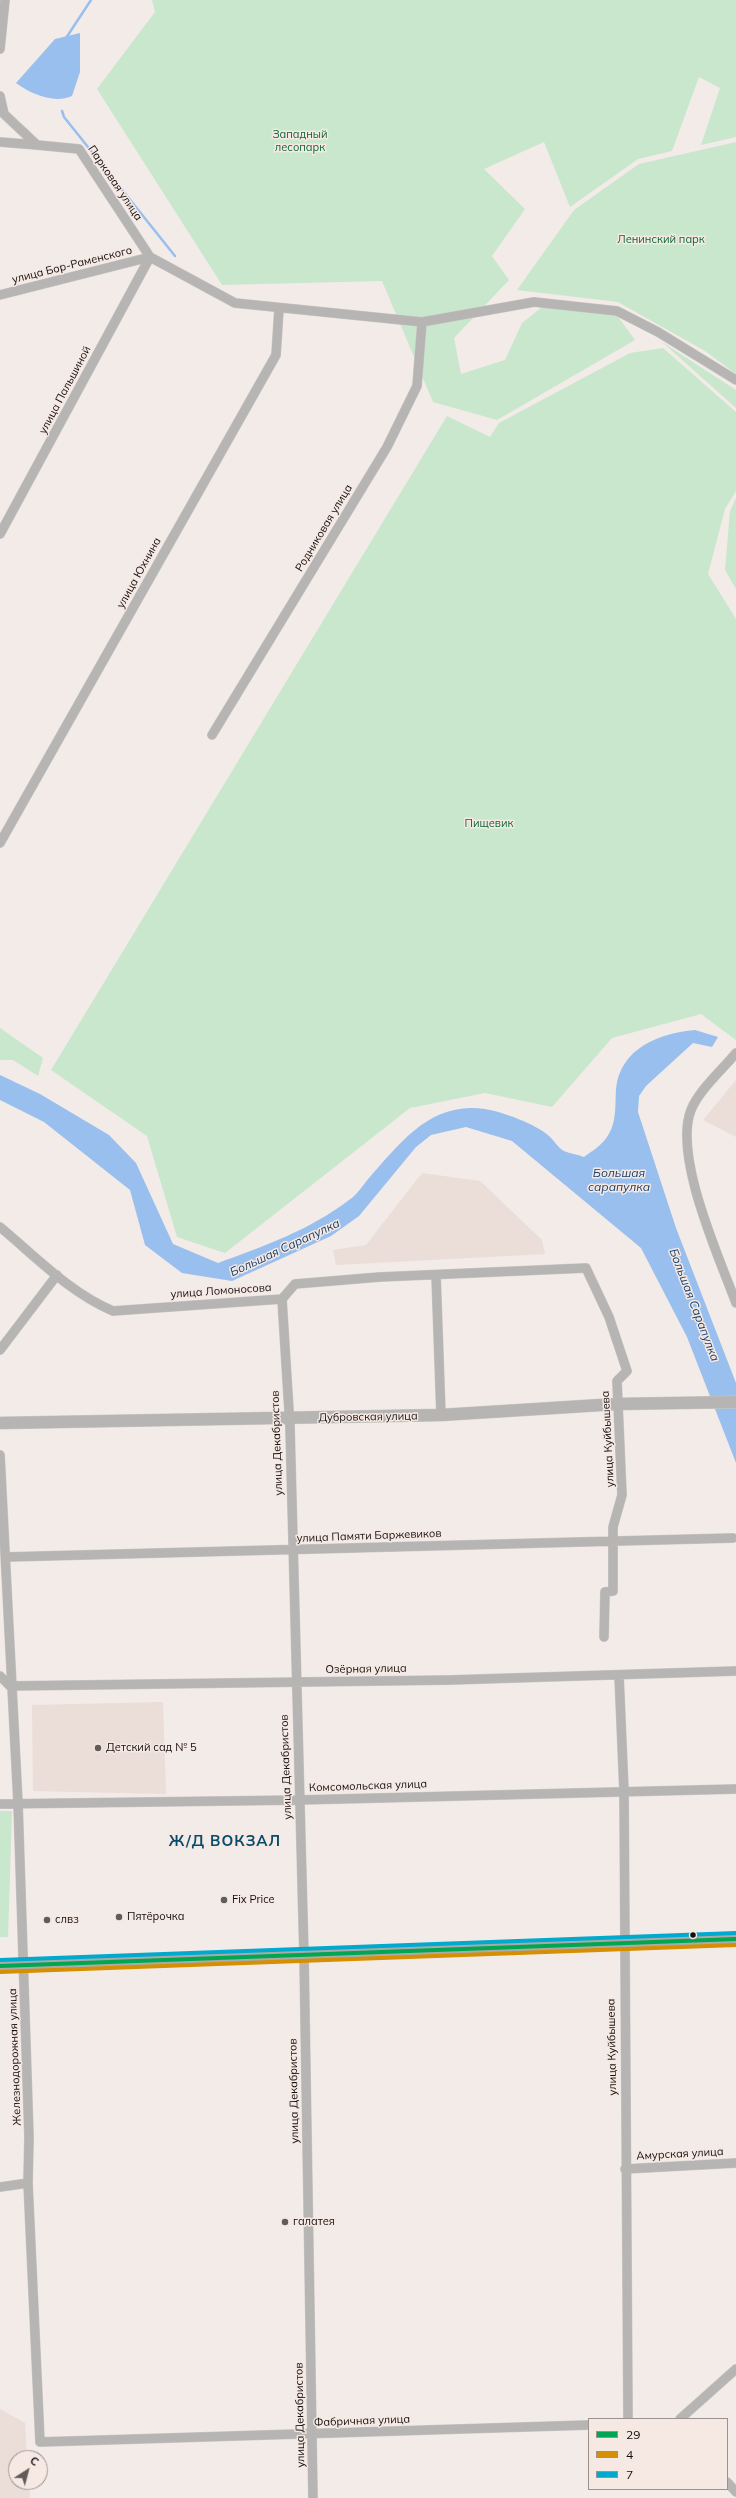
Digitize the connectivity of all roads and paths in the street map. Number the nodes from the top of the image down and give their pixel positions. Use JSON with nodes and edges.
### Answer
{"nodes":[{"id":1,"x":4,"y":0,"type":"edge"},
{"id":2,"x":0,"y":49,"type":"edge"},
{"id":3,"x":0,"y":96,"type":"edge"},
{"id":4,"x":0,"y":142,"type":"edge"},
{"id":5,"x":37,"y":145,"type":"junction"},
{"id":6,"x":150,"y":257,"type":"junction"},
{"id":7,"x":0,"y":296,"type":"edge"},
{"id":8,"x":279,"y":308,"type":"junction"},
{"id":9,"x":422,"y":322,"type":"junction"},
{"id":10,"x":736,"y":380,"type":"edge"},
{"id":11,"x":0,"y":534,"type":"edge"},
{"id":12,"x":212,"y":735,"type":"dead end"},
{"id":13,"x":0,"y":843,"type":"edge"},
{"id":14,"x":736,"y":1053,"type":"edge"},
{"id":15,"x":0,"y":1227,"type":"edge"},
{"id":16,"x":586,"y":1268,"type":"joint"},
{"id":17,"x":436,"y":1275,"type":"junction"},
{"id":18,"x":57,"y":1276,"type":"junction"},
{"id":19,"x":282,"y":1299,"type":"junction"},
{"id":20,"x":736,"y":1303,"type":"edge"},
{"id":21,"x":0,"y":1350,"type":"edge"},
{"id":22,"x":736,"y":1402,"type":"edge"},
{"id":23,"x":618,"y":1404,"type":"junction"},
{"id":24,"x":441,"y":1415,"type":"junction"},
{"id":25,"x":289,"y":1418,"type":"junction"},
{"id":26,"x":0,"y":1423,"type":"edge"},
{"id":27,"x":0,"y":1455,"type":"edge"},
{"id":28,"x":733,"y":1538,"type":"dead end"},
{"id":29,"x":613,"y":1541,"type":"junction"},
{"id":30,"x":293,"y":1551,"type":"junction"},
{"id":31,"x":6,"y":1557,"type":"junction"},
{"id":32,"x":604,"y":1637,"type":"dead end"},
{"id":33,"x":736,"y":1671,"type":"edge"},
{"id":34,"x":619,"y":1675,"type":"junction"},
{"id":35,"x":0,"y":1676,"type":"edge"},
{"id":36,"x":295,"y":1683,"type":"junction"},
{"id":37,"x":10,"y":1686,"type":"junction"},
{"id":38,"x":736,"y":1789,"type":"edge"},
{"id":39,"x":624,"y":1791,"type":"junction"},
{"id":40,"x":298,"y":1800,"type":"junction"},
{"id":41,"x":18,"y":1803,"type":"junction"},
{"id":42,"x":0,"y":1804,"type":"edge"},
{"id":43,"x":736,"y":1939,"type":"edge"},
{"id":44,"x":623,"y":1943,"type":"junction"},
{"id":45,"x":304,"y":1956,"type":"junction"},
{"id":46,"x":24,"y":1965,"type":"junction"},
{"id":47,"x":0,"y":1966,"type":"edge"},
{"id":48,"x":736,"y":2163,"type":"edge"},
{"id":49,"x":626,"y":2169,"type":"junction"},
{"id":50,"x":28,"y":2183,"type":"junction"},
{"id":51,"x":0,"y":2187,"type":"edge"},
{"id":52,"x":736,"y":2369,"type":"edge"},
{"id":53,"x":628,"y":2418,"type":"edge"},
{"id":54,"x":681,"y":2418,"type":"edge"},
{"id":55,"x":588,"y":2425,"type":"edge"},
{"id":56,"x":312,"y":2435,"type":"junction"},
{"id":57,"x":40,"y":2442,"type":"joint"},
{"id":58,"x":728,"y":2483,"type":"edge"},
{"id":59,"x":736,"y":2492,"type":"edge"},
{"id":60,"x":313,"y":2498,"type":"edge"}],
"edges":[{"from":1,"to":2,"type":"street"},
{"from":3,"to":5,"type":"street"},
{"from":4,"to":5,"type":"street"},
{"from":5,"to":6,"type":"street","name":"Парковая улица"},
{"from":6,"to":7,"type":"street","name":"улица Бор-Раменского"},
{"from":6,"to":8,"type":"street"},
{"from":6,"to":11,"type":"street","name":"улица Пальшиной"},
{"from":8,"to":9,"type":"street"},
{"from":8,"to":13,"type":"street","name":"улица Юхнина"},
{"from":9,"to":10,"type":"street"},
{"from":9,"to":12,"type":"street","name":"Родниковая улица"},
{"from":14,"to":20,"type":"street"},
{"from":15,"to":18,"type":"street","name":"улица Ломоносова"},
{"from":16,"to":17,"type":"street","name":"улица Ломоносова"},
{"from":16,"to":23,"type":"street","name":"улица Куйбышева"},
{"from":17,"to":19,"type":"street","name":"улица Ломоносова"},
{"from":17,"to":24,"type":"street"},
{"from":18,"to":19,"type":"street","name":"улица Ломоносова"},
{"from":18,"to":21,"type":"street"},
{"from":19,"to":25,"type":"street","name":"улица Декабристов"},
{"from":22,"to":23,"type":"street","name":"Дубровская улица"},
{"from":23,"to":24,"type":"street","name":"Дубровская улица"},
{"from":23,"to":29,"type":"street","name":"улица Куйбышева"},
{"from":24,"to":25,"type":"street","name":"Дубровская улица"},
{"from":25,"to":26,"type":"street","name":"Дубровская улица"},
{"from":25,"to":30,"type":"street","name":"улица Декабристов"},
{"from":27,"to":31,"type":"street","name":"Железнодорожная улица"},
{"from":28,"to":29,"type":"street","name":"улица Памяти Баржевиков"},
{"from":29,"to":30,"type":"street","name":"улица Памяти Баржевиков"},
{"from":29,"to":32,"type":"street","name":"улица Куйбышева"},
{"from":30,"to":31,"type":"street","name":"улица Памяти Баржевиков"},
{"from":30,"to":36,"type":"street","name":"улица Декабристов"},
{"from":31,"to":37,"type":"street","name":"Железнодорожная улица"},
{"from":33,"to":34,"type":"street","name":"Озёрная улица"},
{"from":34,"to":36,"type":"street","name":"Озёрная улица"},
{"from":34,"to":39,"type":"street","name":"улица Куйбышева"},
{"from":35,"to":37,"type":"street"},
{"from":36,"to":37,"type":"street","name":"Озёрная улица"},
{"from":36,"to":40,"type":"street","name":"улица Декабристов"},
{"from":37,"to":41,"type":"street","name":"Железнодорожная улица"},
{"from":38,"to":39,"type":"street","name":"Комсомольская улица"},
{"from":39,"to":40,"type":"street","name":"Комсомольская улица"},
{"from":39,"to":44,"type":"street","name":"улица Куйбышева"},
{"from":40,"to":41,"type":"street","name":"Комсомольская улица"},
{"from":40,"to":45,"type":"street","name":"улица Декабристов"},
{"from":41,"to":42,"type":"street","name":"Комсомольская улица"},
{"from":41,"to":46,"type":"street","name":"Железнодорожная улица"},
{"from":43,"to":44,"type":"main road"},
{"from":44,"to":45,"type":"main road"},
{"from":44,"to":49,"type":"street","name":"улица Куйбышева"},
{"from":45,"to":46,"type":"main road"},
{"from":45,"to":56,"type":"street","name":"улица Декабристов"},
{"from":46,"to":47,"type":"main road"},
{"from":46,"to":50,"type":"street","name":"Железнодорожная улица"},
{"from":48,"to":49,"type":"street","name":"Амурская улица"},
{"from":49,"to":53,"type":"street","name":"улица Куйбышева"},
{"from":50,"to":51,"type":"street"},
{"from":50,"to":57,"type":"street","name":"Железнодорожная улица"},
{"from":52,"to":54,"type":"street"},
{"from":55,"to":56,"type":"street","name":"Фабричная улица"},
{"from":56,"to":57,"type":"street","name":"Фабричная улица"},
{"from":56,"to":60,"type":"street","name":"улица Декабристов"},
{"from":58,"to":59,"type":"street"}]}
